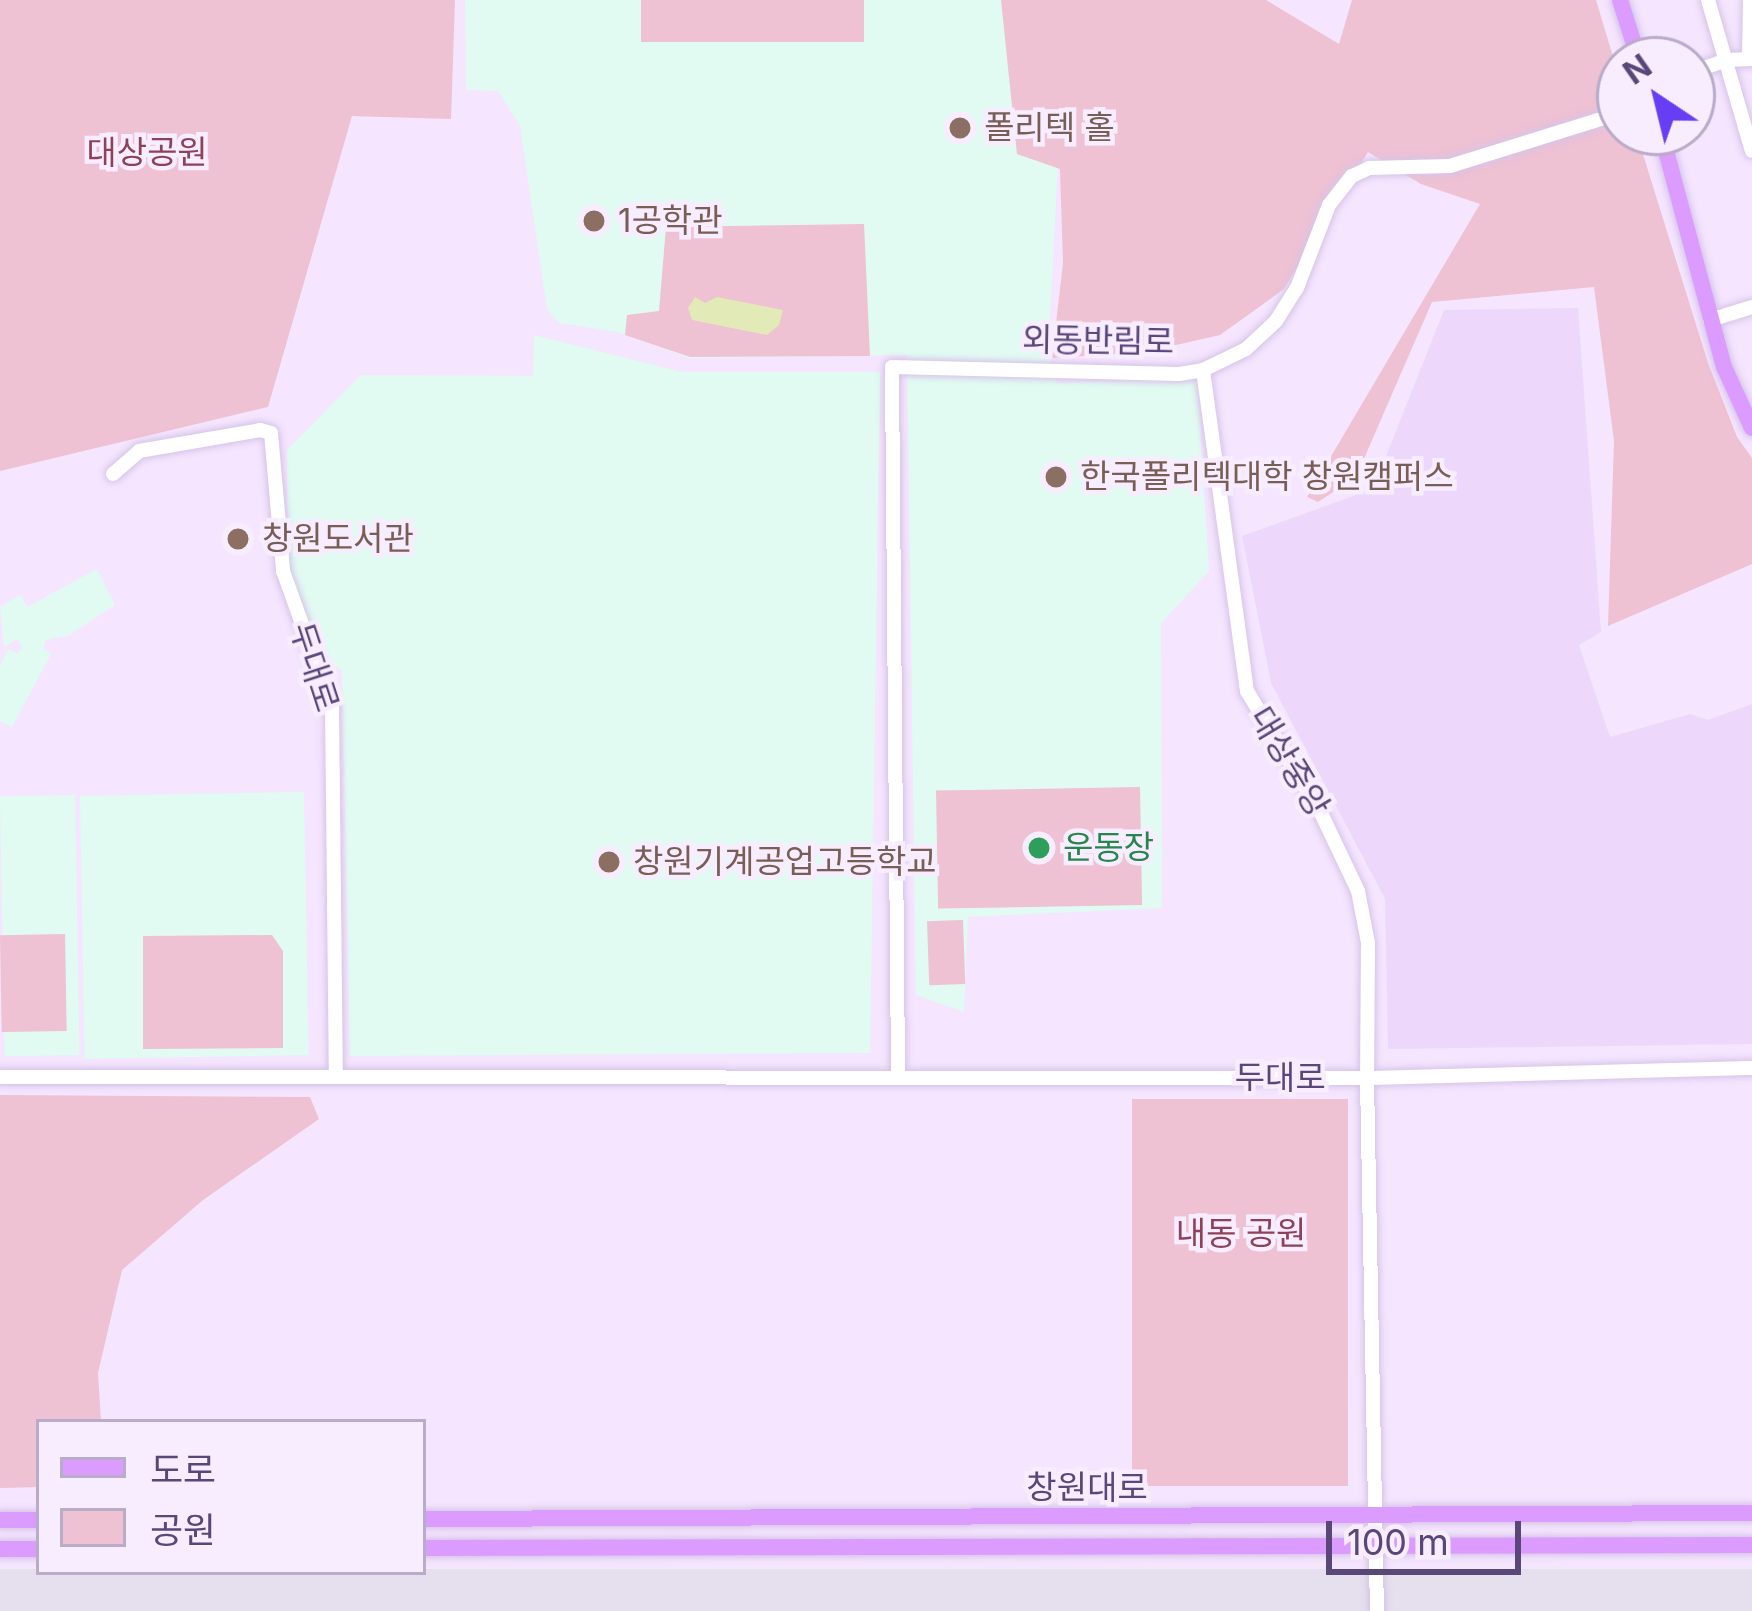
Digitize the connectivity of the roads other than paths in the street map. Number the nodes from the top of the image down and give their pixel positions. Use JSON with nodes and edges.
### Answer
{"nodes":[{"id":1,"x":1620,"y":0,"type":"edge"},
{"id":2,"x":1708,"y":0,"type":"edge"},
{"id":3,"x":1750,"y":0,"type":"edge"},
{"id":4,"x":1632,"y":36,"type":"edge"},
{"id":5,"x":1751,"y":59,"type":"edge"},
{"id":6,"x":1726,"y":60,"type":"junction"},
{"id":7,"x":1716,"y":64,"type":"edge"},
{"id":8,"x":1596,"y":120,"type":"edge"},
{"id":9,"x":1751,"y":143,"type":"edge"},
{"id":10,"x":1667,"y":156,"type":"edge"},
{"id":11,"x":1752,"y":307,"type":"edge"},
{"id":12,"x":1710,"y":320,"type":"junction"},
{"id":13,"x":1203,"y":370,"type":"junction"},
{"id":14,"x":1752,"y":428,"type":"edge"},
{"id":15,"x":113,"y":474,"type":"dead end"},
{"id":16,"x":1752,"y":1069,"type":"edge"},
{"id":17,"x":337,"y":1073,"type":"junction"},
{"id":18,"x":898,"y":1074,"type":"junction"},
{"id":19,"x":0,"y":1077,"type":"edge"},
{"id":20,"x":1367,"y":1078,"type":"junction"},
{"id":21,"x":1752,"y":1513,"type":"edge"},
{"id":22,"x":1377,"y":1517,"type":"junction"},
{"id":23,"x":426,"y":1519,"type":"edge"},
{"id":24,"x":0,"y":1520,"type":"edge"},
{"id":25,"x":36,"y":1520,"type":"edge"},
{"id":26,"x":1752,"y":1545,"type":"edge"},
{"id":27,"x":1377,"y":1547,"type":"junction"},
{"id":28,"x":426,"y":1548,"type":"edge"},
{"id":29,"x":0,"y":1549,"type":"edge"},
{"id":30,"x":36,"y":1549,"type":"edge"},
{"id":31,"x":1377,"y":1611,"type":"edge"}],
"edges":[{"from":1,"to":4,"type":"main road"},
{"from":2,"to":6,"type":"street"},
{"from":3,"to":5,"type":"street"},
{"from":5,"to":6,"type":"street"},
{"from":6,"to":7,"type":"street"},
{"from":6,"to":9,"type":"street"},
{"from":8,"to":13,"type":"street","name":"외동반림로"},
{"from":10,"to":12,"type":"main road"},
{"from":11,"to":12,"type":"street"},
{"from":12,"to":14,"type":"main road"},
{"from":13,"to":18,"type":"street","name":"외동반림로"},
{"from":13,"to":20,"type":"street","name":"대상중앙"},
{"from":15,"to":17,"type":"street","name":"두대로"},
{"from":16,"to":20,"type":"street"},
{"from":17,"to":18,"type":"street","name":"두대로"},
{"from":17,"to":19,"type":"street","name":"두대로"},
{"from":18,"to":20,"type":"street","name":"두대로"},
{"from":20,"to":22,"type":"street","name":"두대로"},
{"from":21,"to":22,"type":"main road","name":"창원대로"},
{"from":22,"to":23,"type":"main road","name":"창원대로"},
{"from":22,"to":27,"type":"street","name":"두대로"},
{"from":24,"to":25,"type":"main road"},
{"from":26,"to":27,"type":"main road","name":"창원대로"},
{"from":27,"to":28,"type":"main road","name":"창원대로"},
{"from":27,"to":31,"type":"street","name":"두대로"},
{"from":29,"to":30,"type":"main road"}]}
